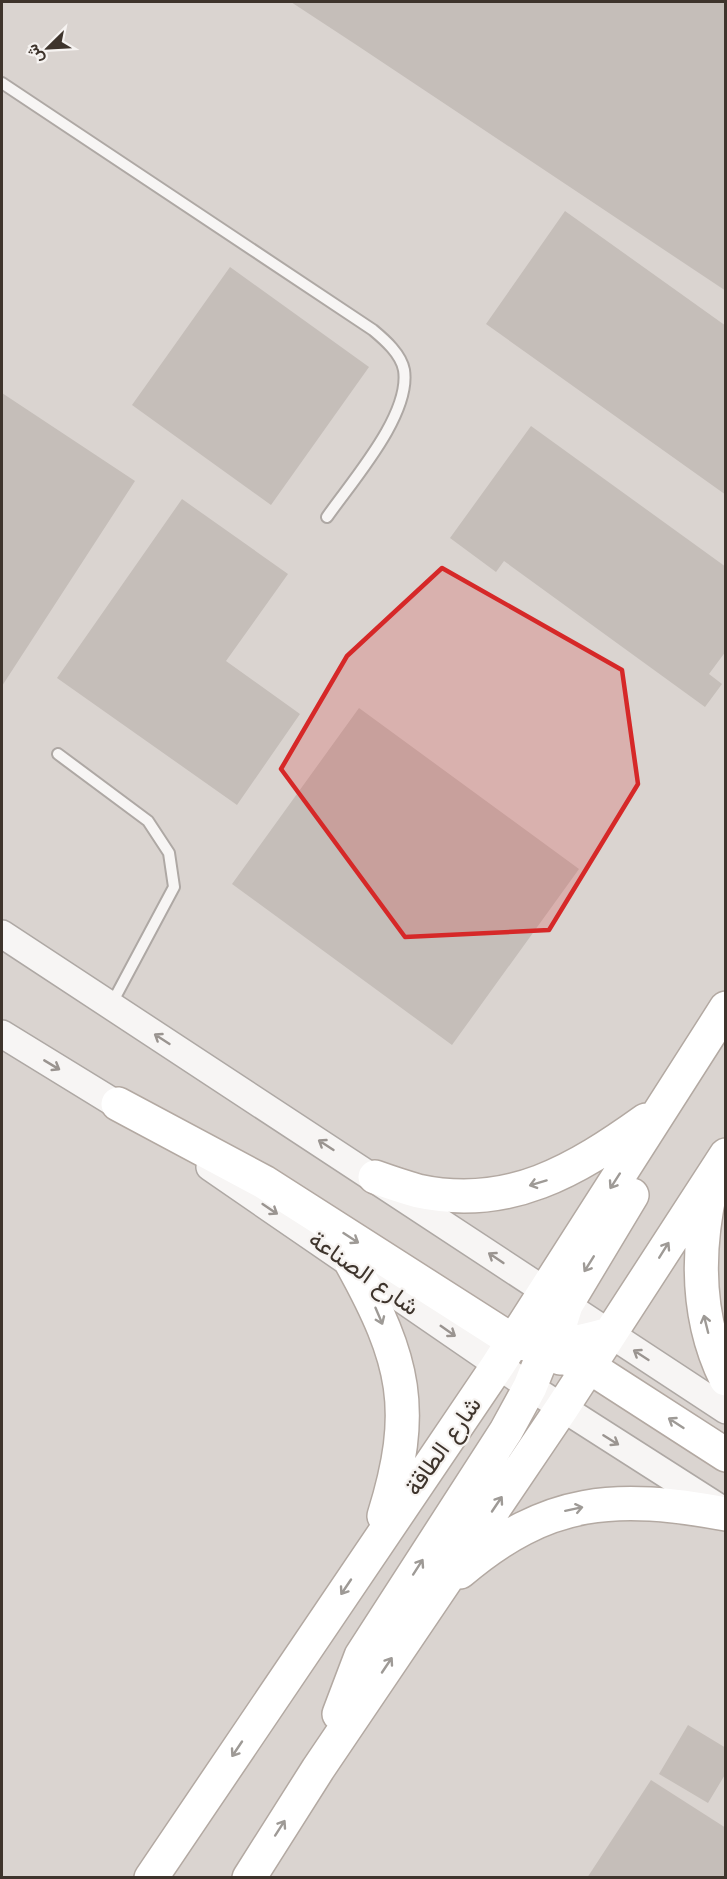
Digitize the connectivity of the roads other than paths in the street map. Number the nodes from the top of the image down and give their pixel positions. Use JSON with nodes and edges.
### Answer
{"nodes":[{"id":1,"x":2,"y":83,"type":"edge"},
{"id":2,"x":327,"y":517,"type":"dead end"},
{"id":3,"x":58,"y":754,"type":"dead end"},
{"id":4,"x":2,"y":934,"type":"edge"},
{"id":5,"x":111,"y":1005,"type":"junction"},
{"id":6,"x":726,"y":1008,"type":"edge"},
{"id":7,"x":726,"y":1033,"type":"edge"},
{"id":8,"x":2,"y":1034,"type":"edge"},
{"id":9,"x":118,"y":1104,"type":"junction"},
{"id":10,"x":660,"y":1110,"type":"junction"},
{"id":11,"x":720,"y":1163,"type":"edge"},
{"id":12,"x":375,"y":1177,"type":"junction"},
{"id":13,"x":352,"y":1264,"type":"junction"},
{"id":14,"x":555,"y":1297,"type":"junction"},
{"id":15,"x":610,"y":1335,"type":"junction"},
{"id":16,"x":544,"y":1354,"type":"junction"},
{"id":17,"x":726,"y":1378,"type":"edge"},
{"id":18,"x":530,"y":1387,"type":"junction"},
{"id":19,"x":562,"y":1408,"type":"junction"},
{"id":20,"x":726,"y":1410,"type":"edge"},
{"id":21,"x":726,"y":1455,"type":"edge"},
{"id":22,"x":726,"y":1513,"type":"edge"},
{"id":23,"x":375,"y":1544,"type":"junction"},
{"id":24,"x":436,"y":1593,"type":"junction"},
{"id":25,"x":318,"y":1769,"type":"junction"},
{"id":26,"x":151,"y":1878,"type":"edge"},
{"id":27,"x":249,"y":1878,"type":"edge"}],
"edges":[{"from":1,"to":2,"type":"lane"},
{"from":3,"to":5,"type":"lane"},
{"from":4,"to":5,"type":"street"},
{"from":12,"to":5,"type":"street","one_way":true},
{"from":6,"to":10,"type":"main road"},
{"from":7,"to":14,"type":"main road","one_way":true},
{"from":8,"to":9,"type":"street","name":"شارع الصناعة","one_way":true},
{"from":9,"to":13,"type":"street","name":"شارع الصناعة","one_way":true},
{"from":9,"to":16,"type":"main road","one_way":true},
{"from":10,"to":12,"type":"main road","one_way":true},
{"from":10,"to":14,"type":"main road","one_way":true},
{"from":15,"to":11,"type":"main road","one_way":true},
{"from":17,"to":11,"type":"main road","one_way":true},
{"from":14,"to":12,"type":"street","one_way":true},
{"from":13,"to":16,"type":"street","name":"شارع الصناعة","one_way":true},
{"from":13,"to":23,"type":"main road","one_way":true},
{"from":14,"to":15,"type":"street"},
{"from":14,"to":16,"type":"main road"},
{"from":15,"to":16,"type":"main road"},
{"from":20,"to":15,"type":"street","one_way":true},
{"from":16,"to":18,"type":"main road"},
{"from":16,"to":19,"type":"main road"},
{"from":21,"to":16,"type":"main road","one_way":true},
{"from":16,"to":23,"type":"main road","name":"شارع الطاقة"},
{"from":18,"to":19,"type":"street"},
{"from":25,"to":18,"type":"main road","one_way":true},
{"from":19,"to":22,"type":"street","one_way":true},
{"from":24,"to":19,"type":"main road","one_way":true},
{"from":24,"to":22,"type":"main road","one_way":true},
{"from":23,"to":26,"type":"main road","name":"شارع الطاقة","one_way":true},
{"from":25,"to":24,"type":"main road","one_way":true},
{"from":27,"to":25,"type":"main road","one_way":true}]}
